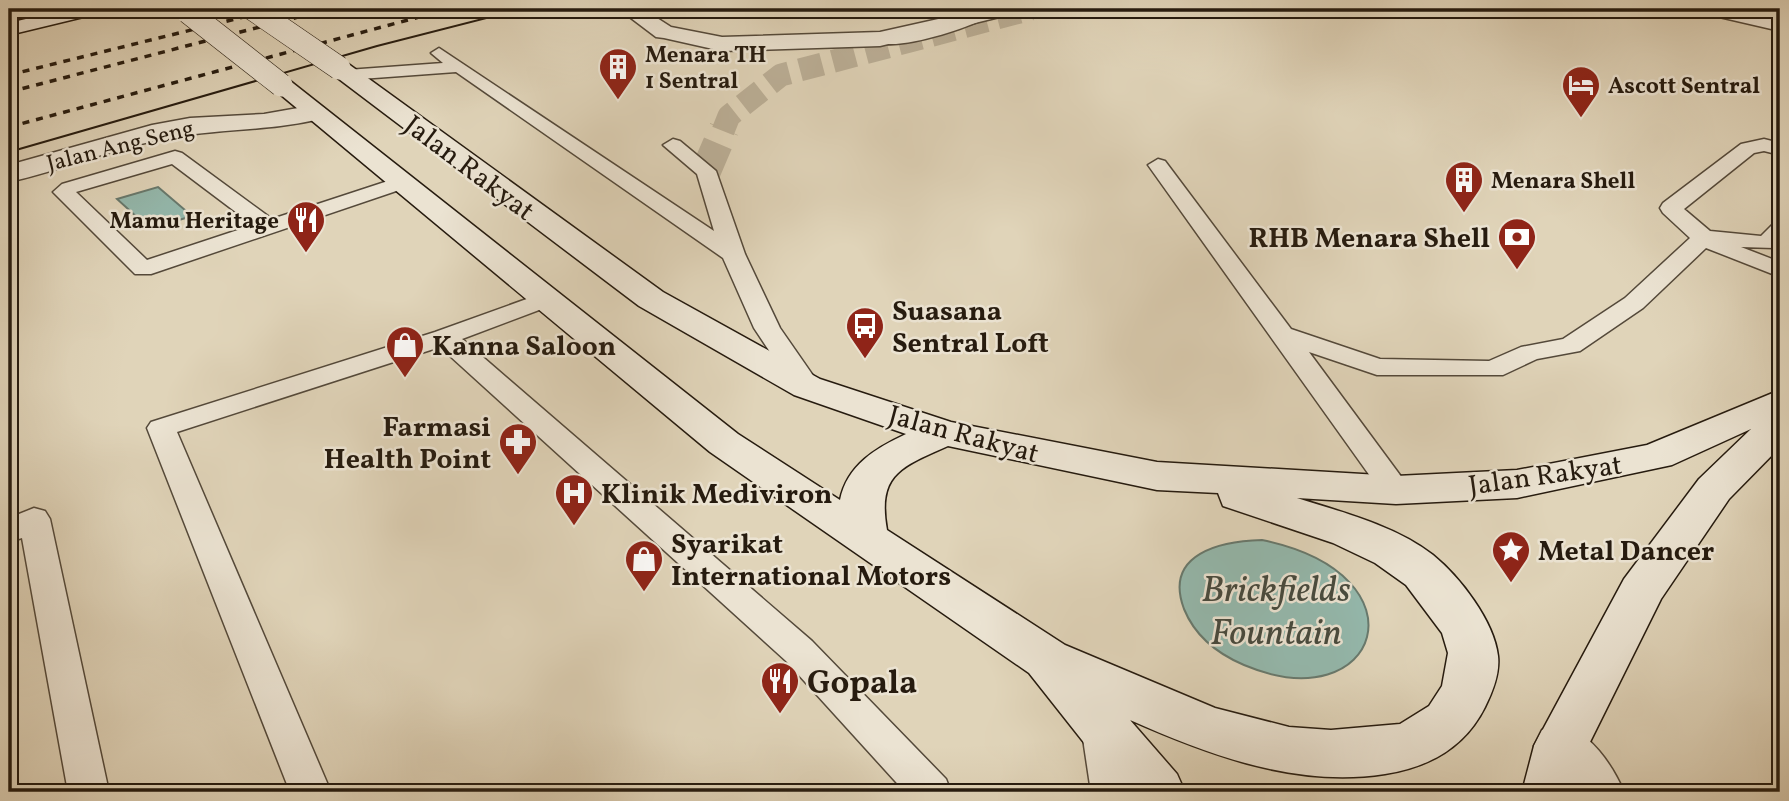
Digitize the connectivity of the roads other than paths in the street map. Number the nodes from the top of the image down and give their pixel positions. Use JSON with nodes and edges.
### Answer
{"nodes":[{"id":1,"x":55,"y":9,"type":"edge"},
{"id":2,"x":93,"y":9,"type":"edge"},
{"id":3,"x":253,"y":9,"type":"edge"},
{"id":4,"x":629,"y":9,"type":"edge"},
{"id":5,"x":1009,"y":9,"type":"edge"},
{"id":6,"x":1709,"y":9,"type":"edge"},
{"id":7,"x":1758,"y":9,"type":"edge"},
{"id":8,"x":185,"y":10,"type":"edge"},
{"id":9,"x":1780,"y":13,"type":"edge"},
{"id":10,"x":9,"y":19,"type":"edge"},
{"id":11,"x":1780,"y":25,"type":"edge"},
{"id":12,"x":9,"y":29,"type":"edge"},
{"id":13,"x":439,"y":53,"type":"dead end"},
{"id":14,"x":459,"y":67,"type":"junction"},
{"id":15,"x":343,"y":71,"type":"junction"},
{"id":16,"x":316,"y":113,"type":"junction"},
{"id":17,"x":673,"y":145,"type":"dead end"},
{"id":18,"x":1780,"y":149,"type":"edge"},
{"id":19,"x":1158,"y":165,"type":"dead end"},
{"id":20,"x":9,"y":174,"type":"edge"},
{"id":21,"x":401,"y":183,"type":"junction"},
{"id":22,"x":268,"y":226,"type":"junction"},
{"id":23,"x":1780,"y":230,"type":"edge"},
{"id":24,"x":1703,"y":237,"type":"junction"},
{"id":25,"x":733,"y":254,"type":"junction"},
{"id":26,"x":1780,"y":270,"type":"edge"},
{"id":27,"x":546,"y":299,"type":"junction"},
{"id":28,"x":1282,"y":334,"type":"junction"},
{"id":29,"x":444,"y":337,"type":"junction"},
{"id":30,"x":807,"y":387,"type":"junction"},
{"id":31,"x":1780,"y":402,"type":"edge"},
{"id":32,"x":1780,"y":424,"type":"edge"},
{"id":33,"x":944,"y":433,"type":"junction"},
{"id":34,"x":1157,"y":476,"type":"junction"},
{"id":35,"x":1396,"y":490,"type":"junction"},
{"id":36,"x":9,"y":531,"type":"edge"},
{"id":37,"x":866,"y":537,"type":"junction"},
{"id":38,"x":1048,"y":659,"type":"junction"},
{"id":39,"x":1108,"y":731,"type":"junction"},
{"id":40,"x":1555,"y":769,"type":"edge"},
{"id":41,"x":89,"y":792,"type":"edge"},
{"id":42,"x":310,"y":792,"type":"edge"},
{"id":43,"x":932,"y":792,"type":"edge"},
{"id":44,"x":1119,"y":792,"type":"edge"},
{"id":45,"x":1157,"y":792,"type":"edge"},
{"id":46,"x":1596,"y":792,"type":"edge"}],
"edges":[{"from":1,"to":10,"type":"main road"},
{"from":2,"to":12,"type":"main road"},
{"from":3,"to":15,"type":"main road","name":"Jalan Rakyat","bridge":true},
{"from":4,"to":5,"type":"main road"},
{"from":6,"to":11,"type":"main road"},
{"from":7,"to":9,"type":"main road"},
{"from":8,"to":16,"type":"main road","name":"Jalan Rakyat","bridge":true},
{"from":13,"to":14,"type":"lane"},
{"from":14,"to":15,"type":"lane"},
{"from":14,"to":25,"type":"lane"},
{"from":15,"to":30,"type":"main road","name":"Jalan Rakyat"},
{"from":16,"to":20,"type":"main road","name":"Jalan Ang Seng"},
{"from":16,"to":21,"type":"main road","name":"Jalan Rakyat"},
{"from":17,"to":25,"type":"lane"},
{"from":18,"to":24,"type":"lane"},
{"from":19,"to":28,"type":"lane"},
{"from":21,"to":22,"type":"lane"},
{"from":21,"to":27,"type":"main road","name":"Jalan Rakyat"},
{"from":22,"to":22,"type":"lane"},
{"from":23,"to":24,"type":"lane"},
{"from":24,"to":26,"type":"lane"},
{"from":24,"to":28,"type":"lane"},
{"from":25,"to":30,"type":"lane"},
{"from":27,"to":29,"type":"lane"},
{"from":27,"to":37,"type":"main road","name":"Jalan Rakyat"},
{"from":28,"to":35,"type":"lane"},
{"from":29,"to":42,"type":"lane"},
{"from":29,"to":43,"type":"lane"},
{"from":30,"to":33,"type":"main road","name":"Jalan Rakyat"},
{"from":31,"to":35,"type":"main road","name":"Jalan Rakyat"},
{"from":32,"to":40,"type":"main road"},
{"from":33,"to":34,"type":"main road","name":"Jalan Rakyat"},
{"from":33,"to":37,"type":"main road"},
{"from":34,"to":35,"type":"main road","name":"Jalan Rakyat"},
{"from":34,"to":38,"type":"main road"},
{"from":36,"to":41,"type":"lane"},
{"from":37,"to":38,"type":"main road","name":"Jalan Rakyat"},
{"from":38,"to":39,"type":"main road","name":"Jalan Rakyat"},
{"from":39,"to":44,"type":"main road"},
{"from":39,"to":45,"type":"main road","name":"Jalan Rakyat"},
{"from":40,"to":46,"type":"main road"}]}
